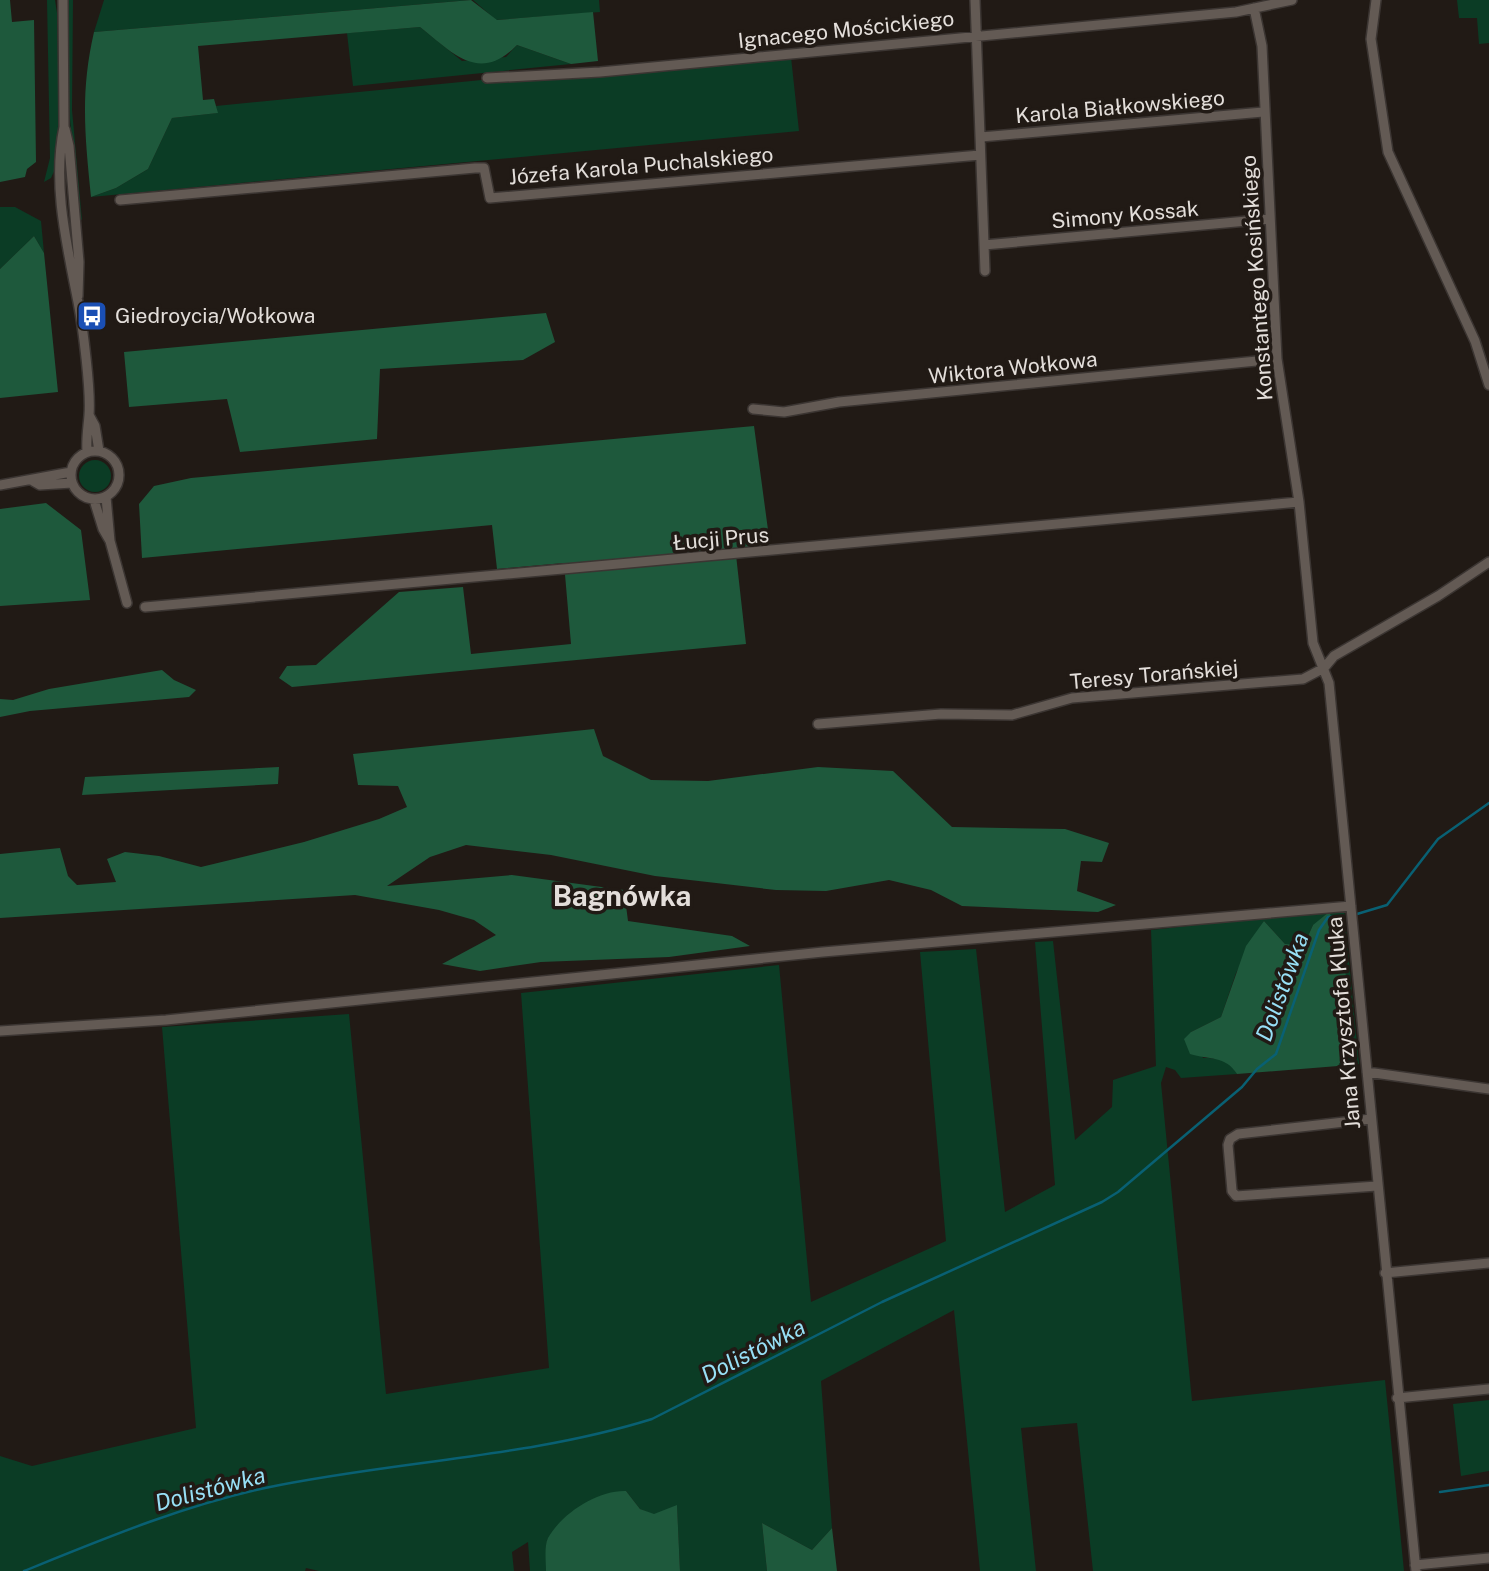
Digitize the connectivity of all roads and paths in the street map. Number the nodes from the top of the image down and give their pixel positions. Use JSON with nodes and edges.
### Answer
{"nodes":[{"id":1,"x":975,"y":0,"type":"edge"},
{"id":2,"x":1292,"y":0,"type":"edge"},
{"id":3,"x":1376,"y":0,"type":"edge"},
{"id":4,"x":62,"y":2,"type":"edge"},
{"id":5,"x":1254,"y":8,"type":"junction"},
{"id":6,"x":977,"y":36,"type":"junction"},
{"id":7,"x":487,"y":78,"type":"dead end"},
{"id":8,"x":1263,"y":112,"type":"junction"},
{"id":9,"x":64,"y":127,"type":"junction"},
{"id":10,"x":981,"y":137,"type":"junction"},
{"id":11,"x":980,"y":155,"type":"junction"},
{"id":12,"x":71,"y":183,"type":"junction"},
{"id":13,"x":60,"y":184,"type":"junction"},
{"id":14,"x":72,"y":193,"type":"junction"},
{"id":15,"x":61,"y":194,"type":"junction"},
{"id":16,"x":120,"y":200,"type":"dead end"},
{"id":17,"x":1269,"y":219,"type":"junction"},
{"id":18,"x":984,"y":245,"type":"junction"},
{"id":19,"x":985,"y":271,"type":"dead end"},
{"id":20,"x":78,"y":302,"type":"junction"},
{"id":21,"x":1277,"y":359,"type":"junction"},
{"id":22,"x":1489,"y":384,"type":"edge"},
{"id":23,"x":753,"y":409,"type":"dead end"},
{"id":24,"x":89,"y":415,"type":"junction"},
{"id":25,"x":99,"y":451,"type":"junction"},
{"id":26,"x":87,"y":452,"type":"junction"},
{"id":27,"x":71,"y":472,"type":"junction"},
{"id":28,"x":33,"y":481,"type":"junction"},
{"id":29,"x":72,"y":483,"type":"junction"},
{"id":30,"x":0,"y":485,"type":"edge"},
{"id":31,"x":106,"y":497,"type":"junction"},
{"id":32,"x":94,"y":500,"type":"junction"},
{"id":33,"x":1299,"y":502,"type":"junction"},
{"id":34,"x":110,"y":541,"type":"junction"},
{"id":35,"x":1489,"y":562,"type":"edge"},
{"id":36,"x":127,"y":603,"type":"dead end"},
{"id":37,"x":145,"y":607,"type":"dead end"},
{"id":38,"x":1324,"y":668,"type":"junction"},
{"id":39,"x":818,"y":724,"type":"dead end"},
{"id":40,"x":1351,"y":906,"type":"junction"},
{"id":41,"x":0,"y":1031,"type":"edge"},
{"id":42,"x":1367,"y":1072,"type":"junction"},
{"id":43,"x":1489,"y":1089,"type":"edge"},
{"id":44,"x":1371,"y":1119,"type":"junction"},
{"id":45,"x":1377,"y":1185,"type":"junction"},
{"id":46,"x":1489,"y":1263,"type":"edge"},
{"id":47,"x":1385,"y":1273,"type":"junction"},
{"id":48,"x":1489,"y":1389,"type":"edge"},
{"id":49,"x":1397,"y":1398,"type":"junction"},
{"id":50,"x":1489,"y":1558,"type":"edge"},
{"id":51,"x":1415,"y":1568,"type":"edge"}],
"edges":[{"from":1,"to":6,"type":"street"},
{"from":2,"to":5,"type":"street","name":"Ignacego Mościckiego"},
{"from":3,"to":22,"type":"street"},
{"from":4,"to":9,"type":"street"},
{"from":5,"to":6,"type":"street","name":"Ignacego Mościckiego"},
{"from":5,"to":8,"type":"street","name":"Konstantego Kosińskiego"},
{"from":6,"to":7,"type":"street","name":"Ignacego Mościckiego"},
{"from":6,"to":10,"type":"street"},
{"from":8,"to":10,"type":"street","name":"Karola Białkowskiego"},
{"from":8,"to":17,"type":"street","name":"Konstantego Kosińskiego"},
{"from":9,"to":12,"type":"street"},
{"from":9,"to":13,"type":"street"},
{"from":10,"to":11,"type":"street"},
{"from":11,"to":16,"type":"street","name":"Józefa Karola Puchalskiego"},
{"from":11,"to":18,"type":"street"},
{"from":12,"to":13,"type":"street"},
{"from":12,"to":14,"type":"street"},
{"from":13,"to":15,"type":"street"},
{"from":14,"to":15,"type":"street"},
{"from":14,"to":20,"type":"street"},
{"from":15,"to":20,"type":"street"},
{"from":17,"to":18,"type":"street","name":"Simony Kossak"},
{"from":17,"to":21,"type":"street","name":"Konstantego Kosińskiego"},
{"from":18,"to":19,"type":"street"},
{"from":20,"to":24,"type":"street"},
{"from":21,"to":23,"type":"street","name":"Wiktora Wołkowa"},
{"from":21,"to":33,"type":"street","name":"Konstantego Kosińskiego"},
{"from":24,"to":25,"type":"street"},
{"from":24,"to":26,"type":"street"},
{"from":25,"to":26,"type":"street"},
{"from":25,"to":31,"type":"street"},
{"from":26,"to":27,"type":"street"},
{"from":27,"to":28,"type":"street"},
{"from":27,"to":29,"type":"street"},
{"from":28,"to":29,"type":"street"},
{"from":28,"to":30,"type":"street"},
{"from":29,"to":32,"type":"street"},
{"from":31,"to":32,"type":"street"},
{"from":31,"to":34,"type":"street"},
{"from":32,"to":34,"type":"street"},
{"from":33,"to":37,"type":"street","name":"Łucji Prus"},
{"from":33,"to":38,"type":"street","name":"Konstantego Kosińskiego"},
{"from":34,"to":36,"type":"street"},
{"from":35,"to":38,"type":"street"},
{"from":38,"to":39,"type":"street","name":"Teresy Torańskiej"},
{"from":38,"to":40,"type":"street","name":"Jana Krzysztofa Kluka"},
{"from":40,"to":41,"type":"street"},
{"from":40,"to":42,"type":"street","name":"Jana Krzysztofa Kluka"},
{"from":42,"to":43,"type":"street"},
{"from":42,"to":44,"type":"street","name":"Jana Krzysztofa Kluka"},
{"from":44,"to":45,"type":"street","name":"Jana Krzysztofa Kluka"},
{"from":44,"to":45,"type":"street"},
{"from":45,"to":47,"type":"street","name":"Jana Krzysztofa Kluka"},
{"from":46,"to":47,"type":"street"},
{"from":47,"to":49,"type":"street","name":"Jana Krzysztofa Kluka"},
{"from":48,"to":49,"type":"street"},
{"from":49,"to":51,"type":"street","name":"Jana Krzysztofa Kluka"},
{"from":50,"to":51,"type":"street"}]}
